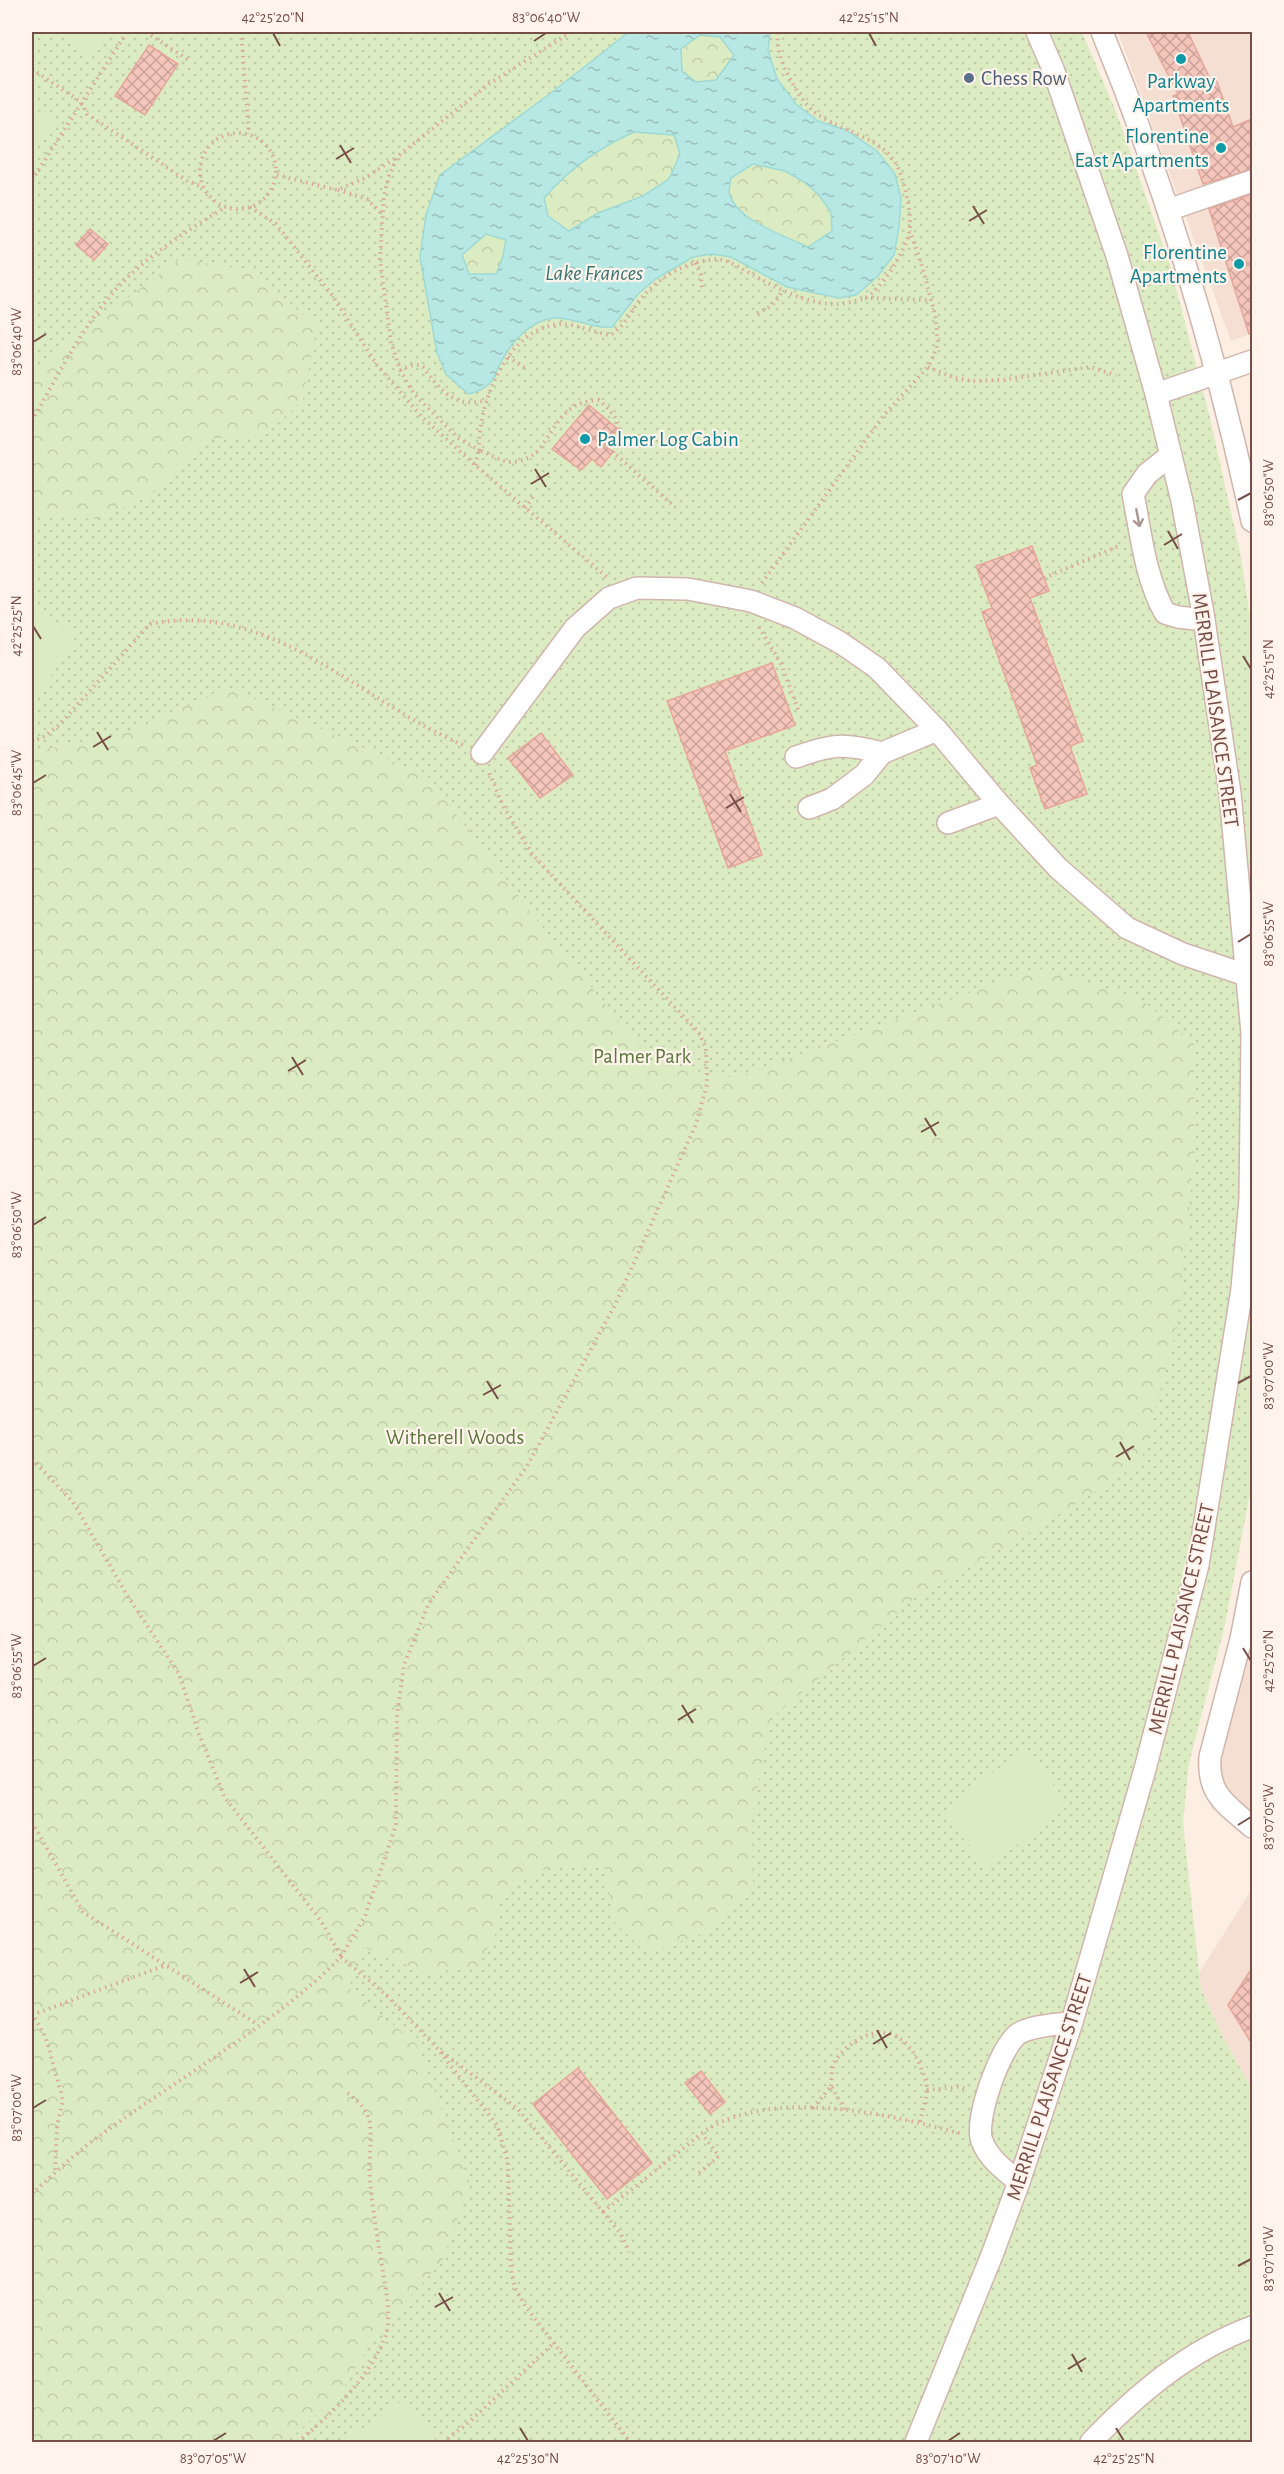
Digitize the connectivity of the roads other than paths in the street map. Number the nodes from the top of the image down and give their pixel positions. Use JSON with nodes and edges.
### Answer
{"nodes":[{"id":1,"x":1037,"y":32,"type":"edge"},
{"id":2,"x":1102,"y":32,"type":"edge"},
{"id":3,"x":1252,"y":181,"type":"edge"},
{"id":4,"x":1168,"y":210,"type":"junction"},
{"id":5,"x":1252,"y":361,"type":"edge"},
{"id":6,"x":1218,"y":373,"type":"junction"},
{"id":7,"x":1156,"y":394,"type":"junction"},
{"id":8,"x":1171,"y":455,"type":"junction"},
{"id":9,"x":1252,"y":521,"type":"edge"},
{"id":10,"x":1204,"y":620,"type":"junction"},
{"id":11,"x":937,"y":730,"type":"junction"},
{"id":12,"x":482,"y":753,"type":"road end"},
{"id":13,"x":882,"y":753,"type":"junction"},
{"id":14,"x":796,"y":757,"type":"dead end"},
{"id":15,"x":999,"y":804,"type":"junction"},
{"id":16,"x":809,"y":807,"type":"dead end"},
{"id":17,"x":948,"y":823,"type":"dead end"},
{"id":18,"x":1246,"y":975,"type":"junction"},
{"id":19,"x":1252,"y":1582,"type":"edge"},
{"id":20,"x":1252,"y":1827,"type":"edge"},
{"id":21,"x":1072,"y":2022,"type":"junction"},
{"id":22,"x":1019,"y":2182,"type":"junction"},
{"id":23,"x":1252,"y":2327,"type":"edge"},
{"id":24,"x":916,"y":2442,"type":"edge"},
{"id":25,"x":1091,"y":2442,"type":"edge"}],
"edges":[{"from":1,"to":7,"type":"street","name":"MERRILL PLAISANCE STREET"},
{"from":2,"to":4,"type":"street"},
{"from":3,"to":4,"type":"street"},
{"from":4,"to":6,"type":"street"},
{"from":5,"to":6,"type":"street"},
{"from":6,"to":7,"type":"street"},
{"from":6,"to":9,"type":"street"},
{"from":7,"to":8,"type":"street","name":"MERRILL PLAISANCE STREET"},
{"from":8,"to":10,"type":"street","name":"MERRILL PLAISANCE STREET"},
{"from":8,"to":10,"type":"street","one_way":true},
{"from":10,"to":18,"type":"street","name":"MERRILL PLAISANCE STREET"},
{"from":11,"to":12,"type":"street"},
{"from":11,"to":13,"type":"street"},
{"from":11,"to":15,"type":"street"},
{"from":13,"to":14,"type":"street"},
{"from":13,"to":16,"type":"street"},
{"from":15,"to":17,"type":"street"},
{"from":15,"to":18,"type":"street"},
{"from":18,"to":21,"type":"street","name":"MERRILL PLAISANCE STREET"},
{"from":19,"to":20,"type":"street"},
{"from":21,"to":22,"type":"street","name":"MERRILL PLAISANCE STREET"},
{"from":21,"to":22,"type":"street"},
{"from":22,"to":24,"type":"street","name":"MERRILL PLAISANCE STREET"},
{"from":23,"to":25,"type":"street"}]}
